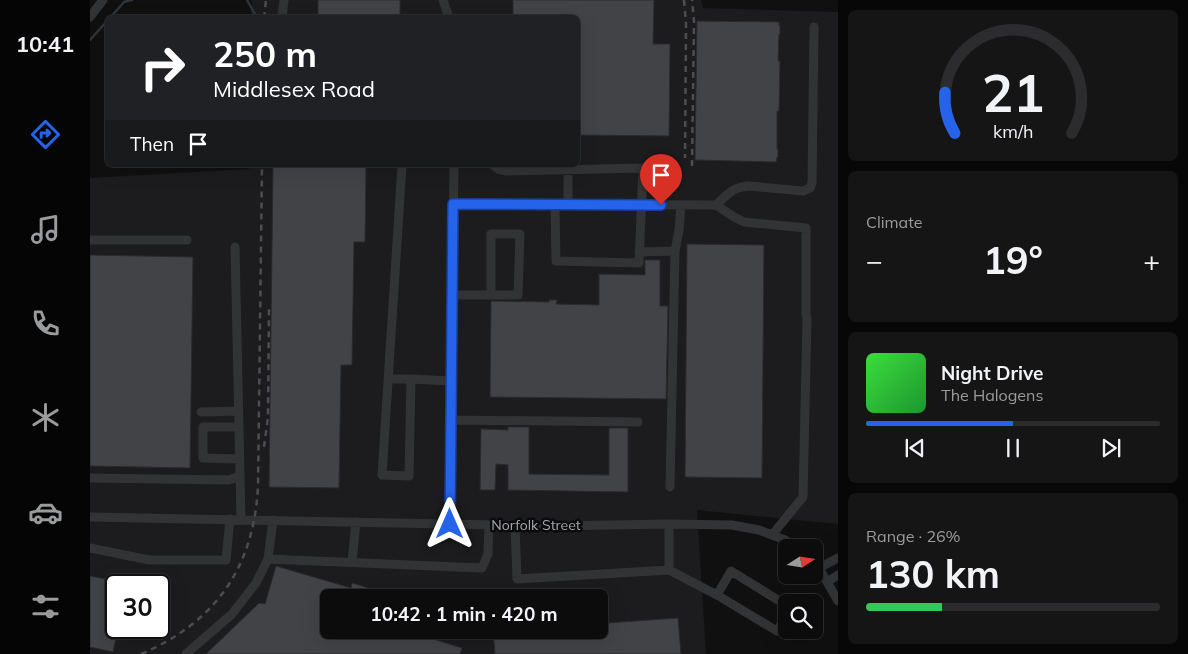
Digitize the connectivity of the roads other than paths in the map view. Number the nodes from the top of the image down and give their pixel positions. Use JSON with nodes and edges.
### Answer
{"nodes":[{"id":1,"x":103,"y":0,"type":"edge"},
{"id":2,"x":284,"y":0,"type":"edge"},
{"id":3,"x":443,"y":0,"type":"edge"},
{"id":4,"x":282,"y":15,"type":"edge"},
{"id":5,"x":448,"y":15,"type":"edge"},
{"id":6,"x":90,"y":17,"type":"edge"},
{"id":7,"x":814,"y":27,"type":"dead end"},
{"id":8,"x":402,"y":167,"type":"edge"},
{"id":9,"x":454,"y":167,"type":"edge"},
{"id":10,"x":496,"y":167,"type":"edge"},
{"id":11,"x":568,"y":170,"type":"junction"},
{"id":12,"x":453,"y":204,"type":"junction"},
{"id":13,"x":555,"y":204,"type":"junction"},
{"id":14,"x":568,"y":204,"type":"junction"},
{"id":15,"x":642,"y":205,"type":"junction"},
{"id":16,"x":681,"y":205,"type":"junction"},
{"id":17,"x":716,"y":206,"type":"junction"},
{"id":18,"x":90,"y":240,"type":"edge"},
{"id":19,"x":187,"y":240,"type":"dead end"},
{"id":20,"x":235,"y":247,"type":"dead end"},
{"id":21,"x":675,"y":251,"type":"junction"},
{"id":22,"x":639,"y":252,"type":"junction"},
{"id":23,"x":491,"y":295,"type":"junction"},
{"id":24,"x":452,"y":296,"type":"junction"},
{"id":25,"x":411,"y":379,"type":"junction"},
{"id":26,"x":388,"y":380,"type":"junction"},
{"id":27,"x":450,"y":381,"type":"junction"},
{"id":28,"x":238,"y":411,"type":"junction"},
{"id":29,"x":201,"y":412,"type":"dead end"},
{"id":30,"x":450,"y":420,"type":"junction"},
{"id":31,"x":638,"y":422,"type":"dead end"},
{"id":32,"x":239,"y":427,"type":"junction"},
{"id":33,"x":240,"y":459,"type":"junction"},
{"id":34,"x":240,"y":476,"type":"junction"},
{"id":35,"x":90,"y":478,"type":"edge"},
{"id":36,"x":670,"y":487,"type":"dead end"},
{"id":37,"x":90,"y":517,"type":"edge"},
{"id":38,"x":230,"y":519,"type":"junction"},
{"id":39,"x":241,"y":520,"type":"junction"},
{"id":40,"x":273,"y":520,"type":"junction"},
{"id":41,"x":356,"y":522,"type":"junction"},
{"id":42,"x":450,"y":524,"type":"junction"},
{"id":43,"x":668,"y":524,"type":"junction"},
{"id":44,"x":489,"y":525,"type":"junction"},
{"id":45,"x":515,"y":525,"type":"junction"},
{"id":46,"x":772,"y":535,"type":"junction"},
{"id":47,"x":782,"y":539,"type":"edge"},
{"id":48,"x":90,"y":548,"type":"edge"},
{"id":49,"x":838,"y":558,"type":"edge"},
{"id":50,"x":268,"y":559,"type":"junction"},
{"id":51,"x":352,"y":562,"type":"junction"},
{"id":52,"x":823,"y":563,"type":"edge"},
{"id":53,"x":669,"y":570,"type":"junction"},
{"id":54,"x":838,"y":575,"type":"edge"},
{"id":55,"x":823,"y":576,"type":"edge"},
{"id":56,"x":827,"y":582,"type":"junction"},
{"id":57,"x":717,"y":595,"type":"junction"},
{"id":58,"x":778,"y":600,"type":"edge"},
{"id":59,"x":838,"y":601,"type":"edge"},
{"id":60,"x":778,"y":629,"type":"edge"},
{"id":61,"x":186,"y":654,"type":"edge"}],
"edges":[{"from":1,"to":6,"type":"street"},
{"from":2,"to":4,"type":"street"},
{"from":3,"to":5,"type":"street"},
{"from":7,"to":17,"type":"street"},
{"from":8,"to":26,"type":"street"},
{"from":9,"to":12,"type":"street"},
{"from":10,"to":11,"type":"street"},
{"from":11,"to":14,"type":"street"},
{"from":11,"to":15,"type":"street"},
{"from":12,"to":13,"type":"street"},
{"from":12,"to":24,"type":"street"},
{"from":13,"to":14,"type":"street"},
{"from":13,"to":22,"type":"street"},
{"from":14,"to":15,"type":"street"},
{"from":15,"to":16,"type":"street"},
{"from":15,"to":22,"type":"street"},
{"from":16,"to":17,"type":"street"},
{"from":16,"to":21,"type":"street"},
{"from":17,"to":46,"type":"street"},
{"from":18,"to":19,"type":"street"},
{"from":20,"to":28,"type":"street"},
{"from":21,"to":22,"type":"street"},
{"from":21,"to":36,"type":"street"},
{"from":23,"to":23,"type":"street"},
{"from":23,"to":24,"type":"street"},
{"from":24,"to":27,"type":"street"},
{"from":25,"to":26,"type":"street"},
{"from":25,"to":26,"type":"street"},
{"from":25,"to":27,"type":"street"},
{"from":27,"to":30,"type":"street"},
{"from":28,"to":29,"type":"street"},
{"from":28,"to":32,"type":"street"},
{"from":30,"to":31,"type":"street"},
{"from":30,"to":42,"type":"street"},
{"from":32,"to":33,"type":"street"},
{"from":32,"to":33,"type":"street"},
{"from":33,"to":34,"type":"street"},
{"from":34,"to":35,"type":"street"},
{"from":34,"to":39,"type":"street"},
{"from":37,"to":38,"type":"street","name":"Norfolk Street"},
{"from":38,"to":39,"type":"street","name":"Norfolk Street"},
{"from":38,"to":48,"type":"street"},
{"from":39,"to":40,"type":"street","name":"Norfolk Street"},
{"from":40,"to":41,"type":"street","name":"Norfolk Street"},
{"from":40,"to":50,"type":"street"},
{"from":41,"to":42,"type":"street","name":"Norfolk Street"},
{"from":41,"to":51,"type":"street"},
{"from":42,"to":44,"type":"street","name":"Norfolk Street"},
{"from":43,"to":45,"type":"street","name":"Norfolk Street"},
{"from":43,"to":46,"type":"street","name":"Norfolk Street"},
{"from":43,"to":53,"type":"street"},
{"from":44,"to":45,"type":"street","name":"Norfolk Street"},
{"from":44,"to":51,"type":"street"},
{"from":45,"to":53,"type":"street"},
{"from":46,"to":47,"type":"street","name":"Norfolk Street"},
{"from":49,"to":52,"type":"street"},
{"from":50,"to":51,"type":"street"},
{"from":50,"to":61,"type":"street"},
{"from":53,"to":57,"type":"street"},
{"from":54,"to":56,"type":"street"},
{"from":55,"to":56,"type":"street"},
{"from":56,"to":59,"type":"street"},
{"from":57,"to":58,"type":"street"},
{"from":57,"to":60,"type":"street"}]}
